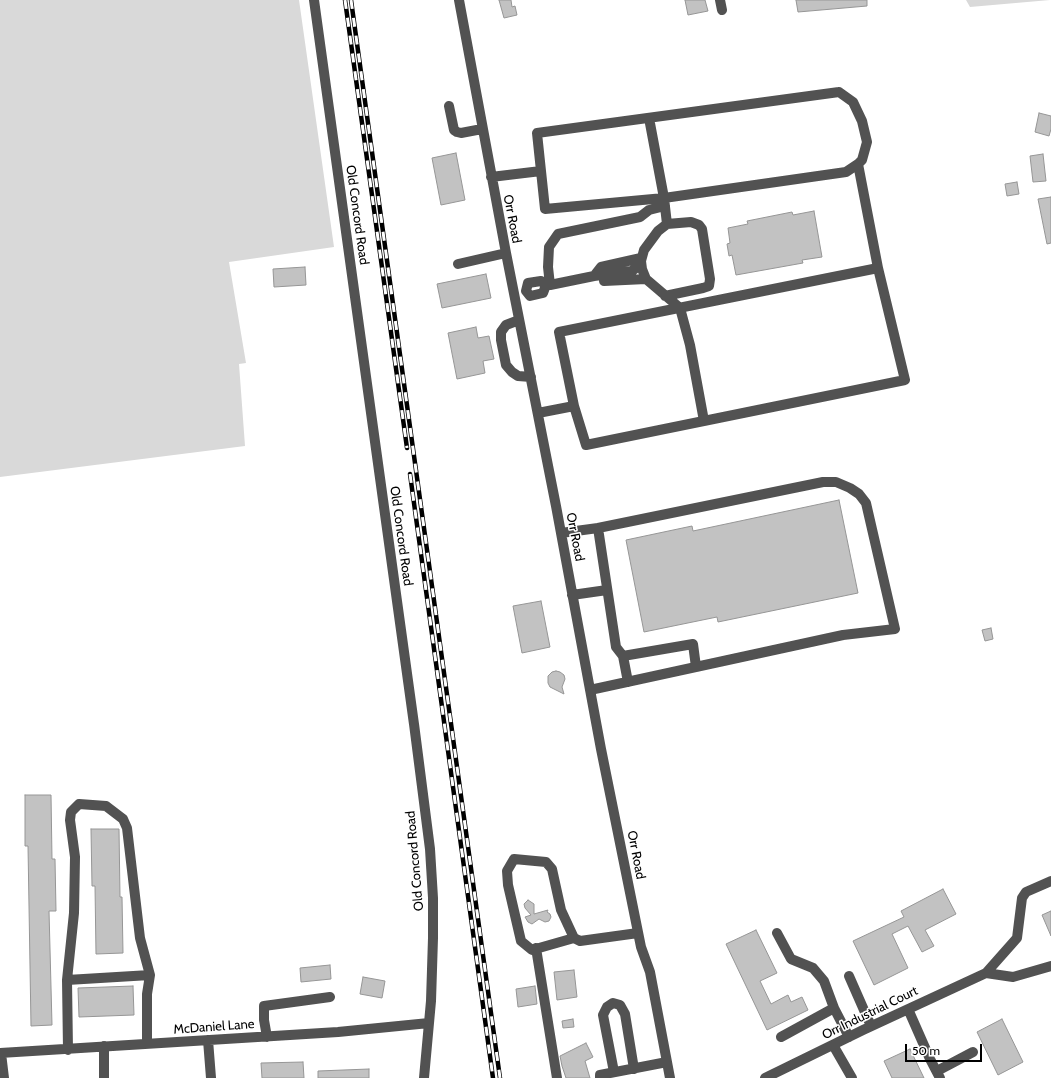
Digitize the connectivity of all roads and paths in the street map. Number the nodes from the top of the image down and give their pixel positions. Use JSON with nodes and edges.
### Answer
{"nodes":[{"id":1,"x":314,"y":0,"type":"edge"},
{"id":2,"x":459,"y":0,"type":"edge"},
{"id":3,"x":449,"y":106,"type":"dead end"},
{"id":4,"x":649,"y":118,"type":"junction"},
{"id":5,"x":482,"y":129,"type":"junction"},
{"id":6,"x":858,"y":164,"type":"junction"},
{"id":7,"x":541,"y":170,"type":"junction"},
{"id":8,"x":491,"y":177,"type":"junction"},
{"id":9,"x":665,"y":202,"type":"junction"},
{"id":10,"x":667,"y":224,"type":"junction"},
{"id":11,"x":506,"y":254,"type":"junction"},
{"id":12,"x":641,"y":261,"type":"junction"},
{"id":13,"x":458,"y":264,"type":"dead end"},
{"id":14,"x":878,"y":268,"type":"junction"},
{"id":15,"x":594,"y":276,"type":"junction"},
{"id":16,"x":646,"y":279,"type":"junction"},
{"id":17,"x":548,"y":285,"type":"junction"},
{"id":18,"x":513,"y":293,"type":"junction"},
{"id":19,"x":665,"y":296,"type":"junction"},
{"id":20,"x":680,"y":308,"type":"junction"},
{"id":21,"x":519,"y":320,"type":"junction"},
{"id":22,"x":531,"y":377,"type":"junction"},
{"id":23,"x":574,"y":406,"type":"junction"},
{"id":24,"x":538,"y":413,"type":"junction"},
{"id":25,"x":704,"y":421,"type":"junction"},
{"id":26,"x":598,"y":528,"type":"junction"},
{"id":27,"x":561,"y":533,"type":"junction"},
{"id":28,"x":608,"y":590,"type":"junction"},
{"id":29,"x":572,"y":595,"type":"junction"},
{"id":30,"x":623,"y":656,"type":"junction"},
{"id":31,"x":696,"y":667,"type":"junction"},
{"id":32,"x":628,"y":682,"type":"junction"},
{"id":33,"x":590,"y":690,"type":"junction"},
{"id":34,"x":1051,"y":881,"type":"edge"},
{"id":35,"x":777,"y":933,"type":"dead end"},
{"id":36,"x":638,"y":934,"type":"junction"},
{"id":37,"x":574,"y":938,"type":"junction"},
{"id":38,"x":536,"y":948,"type":"junction"},
{"id":39,"x":1051,"y":966,"type":"edge"},
{"id":40,"x":986,"y":972,"type":"junction"},
{"id":41,"x":150,"y":975,"type":"junction"},
{"id":42,"x":849,"y":976,"type":"dead end"},
{"id":43,"x":68,"y":980,"type":"junction"},
{"id":44,"x":330,"y":997,"type":"dead end"},
{"id":45,"x":834,"y":1008,"type":"junction"},
{"id":46,"x":908,"y":1009,"type":"junction"},
{"id":47,"x":429,"y":1023,"type":"junction"},
{"id":48,"x":872,"y":1026,"type":"junction"},
{"id":49,"x":267,"y":1037,"type":"junction"},
{"id":50,"x":781,"y":1037,"type":"dead end"},
{"id":51,"x":849,"y":1037,"type":"junction"},
{"id":52,"x":208,"y":1040,"type":"junction"},
{"id":53,"x":147,"y":1044,"type":"junction"},
{"id":54,"x":833,"y":1045,"type":"junction"},
{"id":55,"x":104,"y":1046,"type":"junction"},
{"id":56,"x":68,"y":1050,"type":"junction"},
{"id":57,"x":974,"y":1052,"type":"dead end"},
{"id":58,"x":0,"y":1053,"type":"edge"},
{"id":59,"x":667,"y":1062,"type":"junction"},
{"id":60,"x":634,"y":1069,"type":"junction"},
{"id":61,"x":614,"y":1072,"type":"junction"},
{"id":62,"x":939,"y":1075,"type":"edge"},
{"id":63,"x":4,"y":1078,"type":"edge"},
{"id":64,"x":104,"y":1078,"type":"edge"},
{"id":65,"x":212,"y":1078,"type":"edge"},
{"id":66,"x":424,"y":1078,"type":"edge"},
{"id":67,"x":557,"y":1078,"type":"edge"},
{"id":68,"x":600,"y":1078,"type":"edge"},
{"id":69,"x":670,"y":1078,"type":"edge"},
{"id":70,"x":765,"y":1078,"type":"edge"},
{"id":71,"x":852,"y":1078,"type":"edge"}],
"edges":[{"from":1,"to":47,"type":"street","name":"Old Concord Road"},
{"from":2,"to":5,"type":"street","name":"Orr Road"},
{"from":3,"to":5,"type":"street"},
{"from":4,"to":6,"type":"street"},
{"from":4,"to":7,"type":"street"},
{"from":4,"to":9,"type":"street"},
{"from":5,"to":8,"type":"street","name":"Orr Road"},
{"from":6,"to":9,"type":"street"},
{"from":6,"to":14,"type":"street"},
{"from":7,"to":8,"type":"street"},
{"from":7,"to":9,"type":"street"},
{"from":8,"to":11,"type":"street","name":"Orr Road"},
{"from":9,"to":10,"type":"street"},
{"from":9,"to":17,"type":"street"},
{"from":10,"to":12,"type":"street"},
{"from":10,"to":19,"type":"street"},
{"from":11,"to":13,"type":"street"},
{"from":11,"to":18,"type":"street","name":"Orr Road"},
{"from":12,"to":15,"type":"street"},
{"from":12,"to":16,"type":"street"},
{"from":14,"to":20,"type":"street"},
{"from":14,"to":25,"type":"street"},
{"from":15,"to":16,"type":"street"},
{"from":15,"to":17,"type":"street"},
{"from":16,"to":19,"type":"street"},
{"from":17,"to":18,"type":"street"},
{"from":18,"to":21,"type":"street","name":"Orr Road"},
{"from":19,"to":20,"type":"street"},
{"from":20,"to":23,"type":"street"},
{"from":20,"to":25,"type":"street"},
{"from":21,"to":22,"type":"street","name":"Orr Road"},
{"from":21,"to":22,"type":"street"},
{"from":22,"to":24,"type":"street","name":"Orr Road"},
{"from":23,"to":24,"type":"street"},
{"from":23,"to":25,"type":"street"},
{"from":24,"to":27,"type":"street","name":"Orr Road"},
{"from":26,"to":27,"type":"street"},
{"from":26,"to":28,"type":"street"},
{"from":26,"to":31,"type":"street"},
{"from":27,"to":29,"type":"street","name":"Orr Road"},
{"from":28,"to":29,"type":"street"},
{"from":28,"to":30,"type":"street"},
{"from":29,"to":33,"type":"street","name":"Orr Road"},
{"from":30,"to":31,"type":"street"},
{"from":30,"to":32,"type":"street"},
{"from":31,"to":32,"type":"street"},
{"from":32,"to":33,"type":"street"},
{"from":33,"to":36,"type":"street","name":"Orr Road"},
{"from":34,"to":40,"type":"street"},
{"from":35,"to":45,"type":"street"},
{"from":36,"to":37,"type":"street"},
{"from":36,"to":59,"type":"street","name":"Orr Road"},
{"from":37,"to":38,"type":"street"},
{"from":37,"to":38,"type":"street"},
{"from":38,"to":67,"type":"street"},
{"from":39,"to":40,"type":"street"},
{"from":40,"to":46,"type":"street","name":"Orr Industrial Court"},
{"from":41,"to":43,"type":"street"},
{"from":41,"to":43,"type":"street"},
{"from":41,"to":53,"type":"street"},
{"from":42,"to":48,"type":"street"},
{"from":43,"to":56,"type":"street"},
{"from":44,"to":49,"type":"street"},
{"from":45,"to":50,"type":"street"},
{"from":45,"to":51,"type":"street"},
{"from":46,"to":48,"type":"street","name":"Orr Industrial Court"},
{"from":46,"to":62,"type":"street"},
{"from":47,"to":49,"type":"street","name":"McDaniel Lane"},
{"from":47,"to":66,"type":"street","name":"Old Concord Road"},
{"from":48,"to":51,"type":"street","name":"Orr Industrial Court"},
{"from":49,"to":52,"type":"street","name":"McDaniel Lane"},
{"from":51,"to":54,"type":"street","name":"Orr Industrial Court"},
{"from":52,"to":53,"type":"street","name":"McDaniel Lane"},
{"from":52,"to":65,"type":"street"},
{"from":53,"to":55,"type":"street","name":"McDaniel Lane"},
{"from":54,"to":70,"type":"street","name":"Orr Industrial Court"},
{"from":54,"to":71,"type":"street"},
{"from":55,"to":56,"type":"street","name":"McDaniel Lane"},
{"from":55,"to":64,"type":"street"},
{"from":56,"to":58,"type":"street","name":"McDaniel Lane"},
{"from":57,"to":62,"type":"street"},
{"from":58,"to":63,"type":"street"},
{"from":59,"to":60,"type":"street"},
{"from":59,"to":69,"type":"street","name":"Orr Road"},
{"from":60,"to":61,"type":"street"},
{"from":60,"to":61,"type":"street"},
{"from":61,"to":68,"type":"street"}]}
